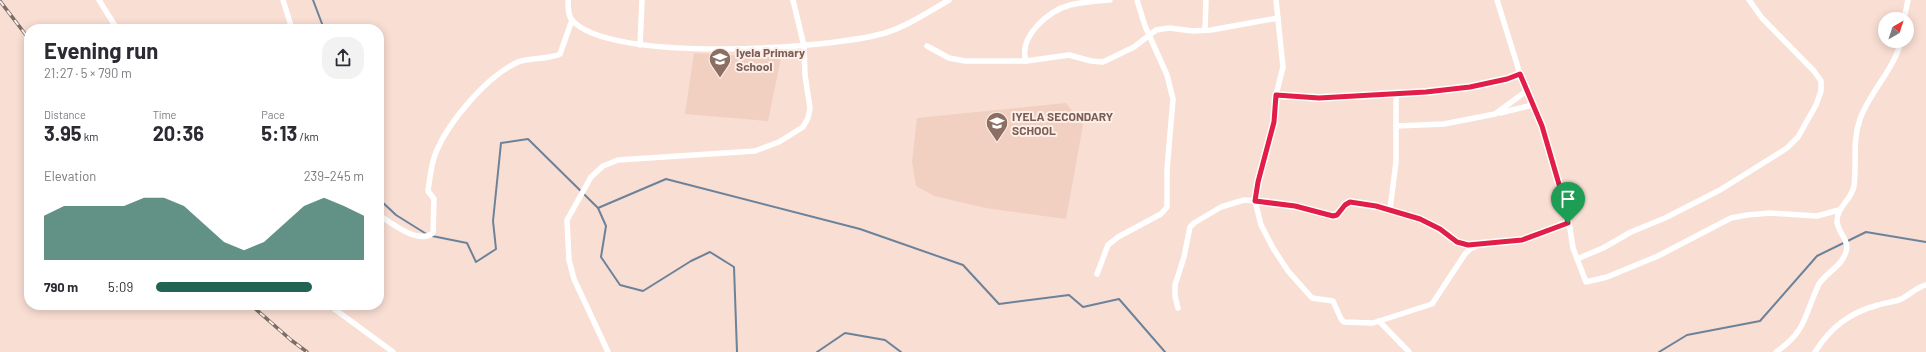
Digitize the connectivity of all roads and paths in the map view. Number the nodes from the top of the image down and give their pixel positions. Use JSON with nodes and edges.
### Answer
{"nodes":[{"id":1,"x":99,"y":0,"type":"edge"},
{"id":2,"x":283,"y":0,"type":"edge"},
{"id":3,"x":568,"y":0,"type":"edge"},
{"id":4,"x":642,"y":0,"type":"edge"},
{"id":5,"x":793,"y":0,"type":"edge"},
{"id":6,"x":949,"y":0,"type":"edge"},
{"id":7,"x":1110,"y":0,"type":"edge"},
{"id":8,"x":1137,"y":0,"type":"edge"},
{"id":9,"x":1206,"y":0,"type":"edge"},
{"id":10,"x":1276,"y":0,"type":"edge"},
{"id":11,"x":1497,"y":0,"type":"edge"},
{"id":12,"x":1748,"y":0,"type":"edge"},
{"id":13,"x":1908,"y":0,"type":"edge"},
{"id":14,"x":1905,"y":12,"type":"edge"},
{"id":15,"x":1278,"y":18,"type":"junction"},
{"id":16,"x":572,"y":20,"type":"junction"},
{"id":17,"x":115,"y":24,"type":"edge"},
{"id":18,"x":290,"y":24,"type":"edge"},
{"id":19,"x":1205,"y":30,"type":"junction"},
{"id":20,"x":1148,"y":34,"type":"junction"},
{"id":21,"x":640,"y":45,"type":"junction"},
{"id":22,"x":804,"y":46,"type":"junction"},
{"id":23,"x":928,"y":46,"type":"dead end"},
{"id":24,"x":1898,"y":48,"type":"edge"},
{"id":25,"x":1026,"y":61,"type":"junction"},
{"id":26,"x":1520,"y":74,"type":"junction"},
{"id":27,"x":1528,"y":90,"type":"junction"},
{"id":28,"x":1396,"y":94,"type":"junction"},
{"id":29,"x":1276,"y":95,"type":"junction"},
{"id":30,"x":1533,"y":105,"type":"junction"},
{"id":31,"x":1496,"y":114,"type":"junction"},
{"id":32,"x":1396,"y":126,"type":"junction"},
{"id":33,"x":1255,"y":201,"type":"junction"},
{"id":34,"x":1390,"y":209,"type":"junction"},
{"id":35,"x":1840,"y":210,"type":"junction"},
{"id":36,"x":384,"y":217,"type":"edge"},
{"id":37,"x":1568,"y":223,"type":"junction"},
{"id":38,"x":1481,"y":244,"type":"junction"},
{"id":39,"x":1577,"y":259,"type":"junction"},
{"id":40,"x":1097,"y":274,"type":"dead end"},
{"id":41,"x":1926,"y":286,"type":"edge"},
{"id":42,"x":1178,"y":308,"type":"dead end"},
{"id":43,"x":336,"y":310,"type":"edge"},
{"id":44,"x":1379,"y":321,"type":"junction"},
{"id":45,"x":393,"y":352,"type":"edge"},
{"id":46,"x":608,"y":352,"type":"edge"},
{"id":47,"x":1409,"y":352,"type":"edge"},
{"id":48,"x":1776,"y":352,"type":"edge"},
{"id":49,"x":1815,"y":352,"type":"edge"}],
"edges":[{"from":1,"to":17,"type":"street"},
{"from":2,"to":18,"type":"street"},
{"from":3,"to":16,"type":"street"},
{"from":4,"to":21,"type":"street"},
{"from":5,"to":22,"type":"street"},
{"from":6,"to":22,"type":"street"},
{"from":7,"to":25,"type":"street"},
{"from":8,"to":20,"type":"street"},
{"from":9,"to":19,"type":"street"},
{"from":10,"to":15,"type":"street"},
{"from":11,"to":26,"type":"street"},
{"from":12,"to":39,"type":"street"},
{"from":13,"to":14,"type":"street"},
{"from":15,"to":19,"type":"street"},
{"from":15,"to":29,"type":"street"},
{"from":16,"to":21,"type":"street"},
{"from":16,"to":36,"type":"street"},
{"from":19,"to":20,"type":"street"},
{"from":20,"to":25,"type":"street"},
{"from":20,"to":40,"type":"street"},
{"from":21,"to":22,"type":"street"},
{"from":22,"to":46,"type":"street"},
{"from":23,"to":25,"type":"street"},
{"from":24,"to":35,"type":"street"},
{"from":26,"to":27,"type":"street"},
{"from":26,"to":28,"type":"street"},
{"from":27,"to":30,"type":"street"},
{"from":27,"to":31,"type":"street"},
{"from":28,"to":29,"type":"street"},
{"from":28,"to":32,"type":"street"},
{"from":29,"to":33,"type":"street"},
{"from":30,"to":31,"type":"street"},
{"from":30,"to":37,"type":"street"},
{"from":31,"to":32,"type":"street"},
{"from":32,"to":34,"type":"street"},
{"from":33,"to":34,"type":"street"},
{"from":33,"to":42,"type":"street"},
{"from":33,"to":44,"type":"street"},
{"from":34,"to":38,"type":"street"},
{"from":35,"to":39,"type":"street"},
{"from":35,"to":48,"type":"street"},
{"from":37,"to":38,"type":"street"},
{"from":37,"to":39,"type":"street"},
{"from":38,"to":44,"type":"street"},
{"from":41,"to":49,"type":"street"},
{"from":43,"to":45,"type":"street"},
{"from":44,"to":47,"type":"street"}]}
